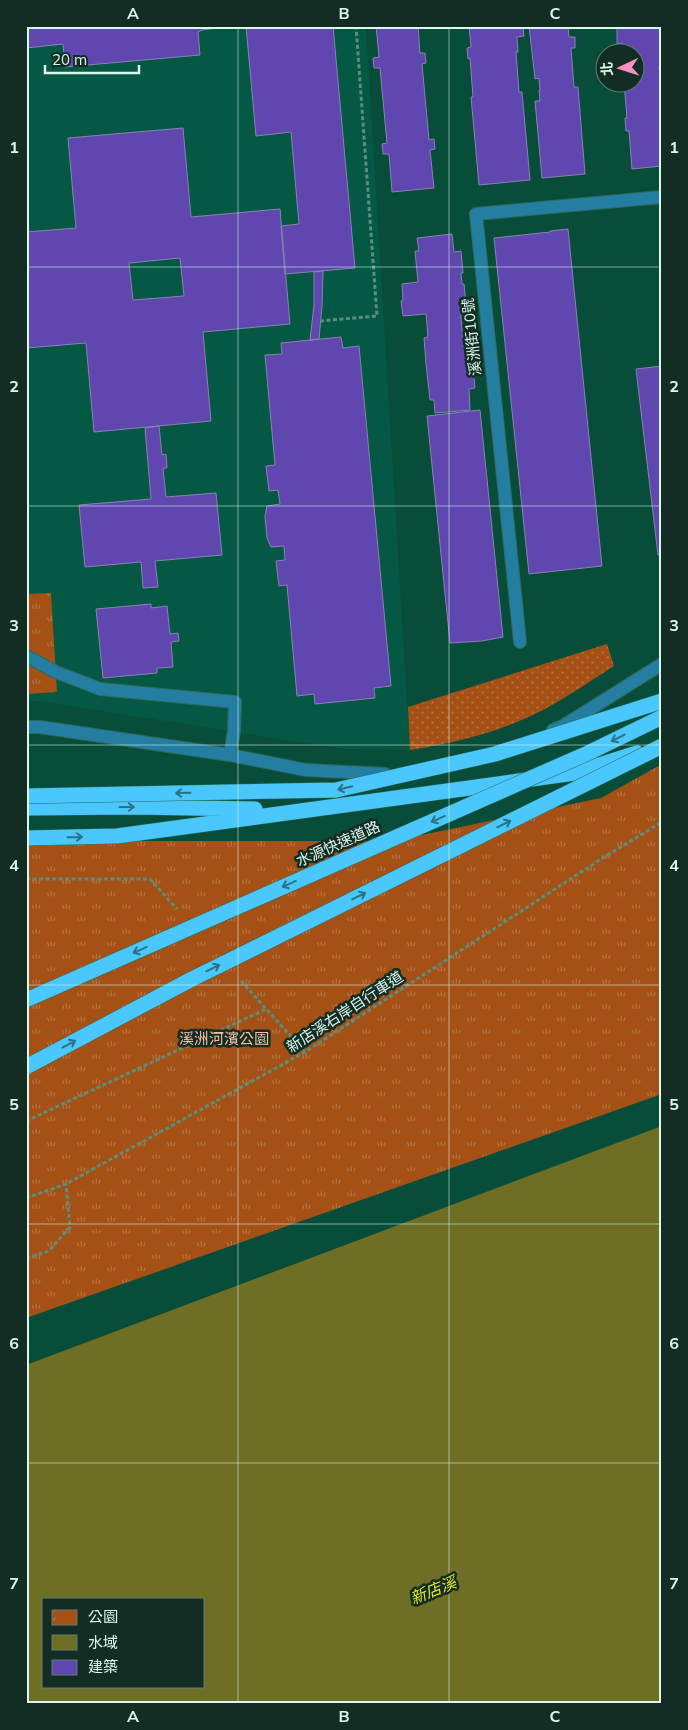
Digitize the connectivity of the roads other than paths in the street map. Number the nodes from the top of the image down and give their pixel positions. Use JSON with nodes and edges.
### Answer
{"nodes":[{"id":1,"x":662,"y":197,"type":"edge"},
{"id":2,"x":520,"y":642,"type":"dead end"},
{"id":3,"x":26,"y":656,"type":"edge"},
{"id":4,"x":662,"y":664,"type":"edge"},
{"id":5,"x":662,"y":701,"type":"edge"},
{"id":6,"x":662,"y":717,"type":"edge"},
{"id":7,"x":26,"y":727,"type":"edge"},
{"id":8,"x":662,"y":746,"type":"edge"},
{"id":9,"x":230,"y":755,"type":"junction"},
{"id":10,"x":26,"y":796,"type":"edge"},
{"id":11,"x":26,"y":808,"type":"edge"},
{"id":12,"x":304,"y":810,"type":"junction"},
{"id":13,"x":26,"y":838,"type":"edge"},
{"id":14,"x":26,"y":1000,"type":"edge"},
{"id":15,"x":26,"y":1067,"type":"edge"}],
"edges":[{"from":1,"to":2,"type":"lane","name":"溪洲街10號"},
{"from":3,"to":9,"type":"lane"},
{"from":4,"to":9,"type":"lane"},
{"from":5,"to":10,"type":"highway","one_way":true,"bridge":true},
{"from":6,"to":14,"type":"highway","name":"水源快速道路","one_way":true,"bridge":true},
{"from":7,"to":9,"type":"lane"},
{"from":8,"to":12,"type":"highway","bridge":true},
{"from":15,"to":8,"type":"highway","one_way":true,"bridge":true},
{"from":11,"to":12,"type":"highway","one_way":true},
{"from":13,"to":12,"type":"highway","one_way":true}]}
